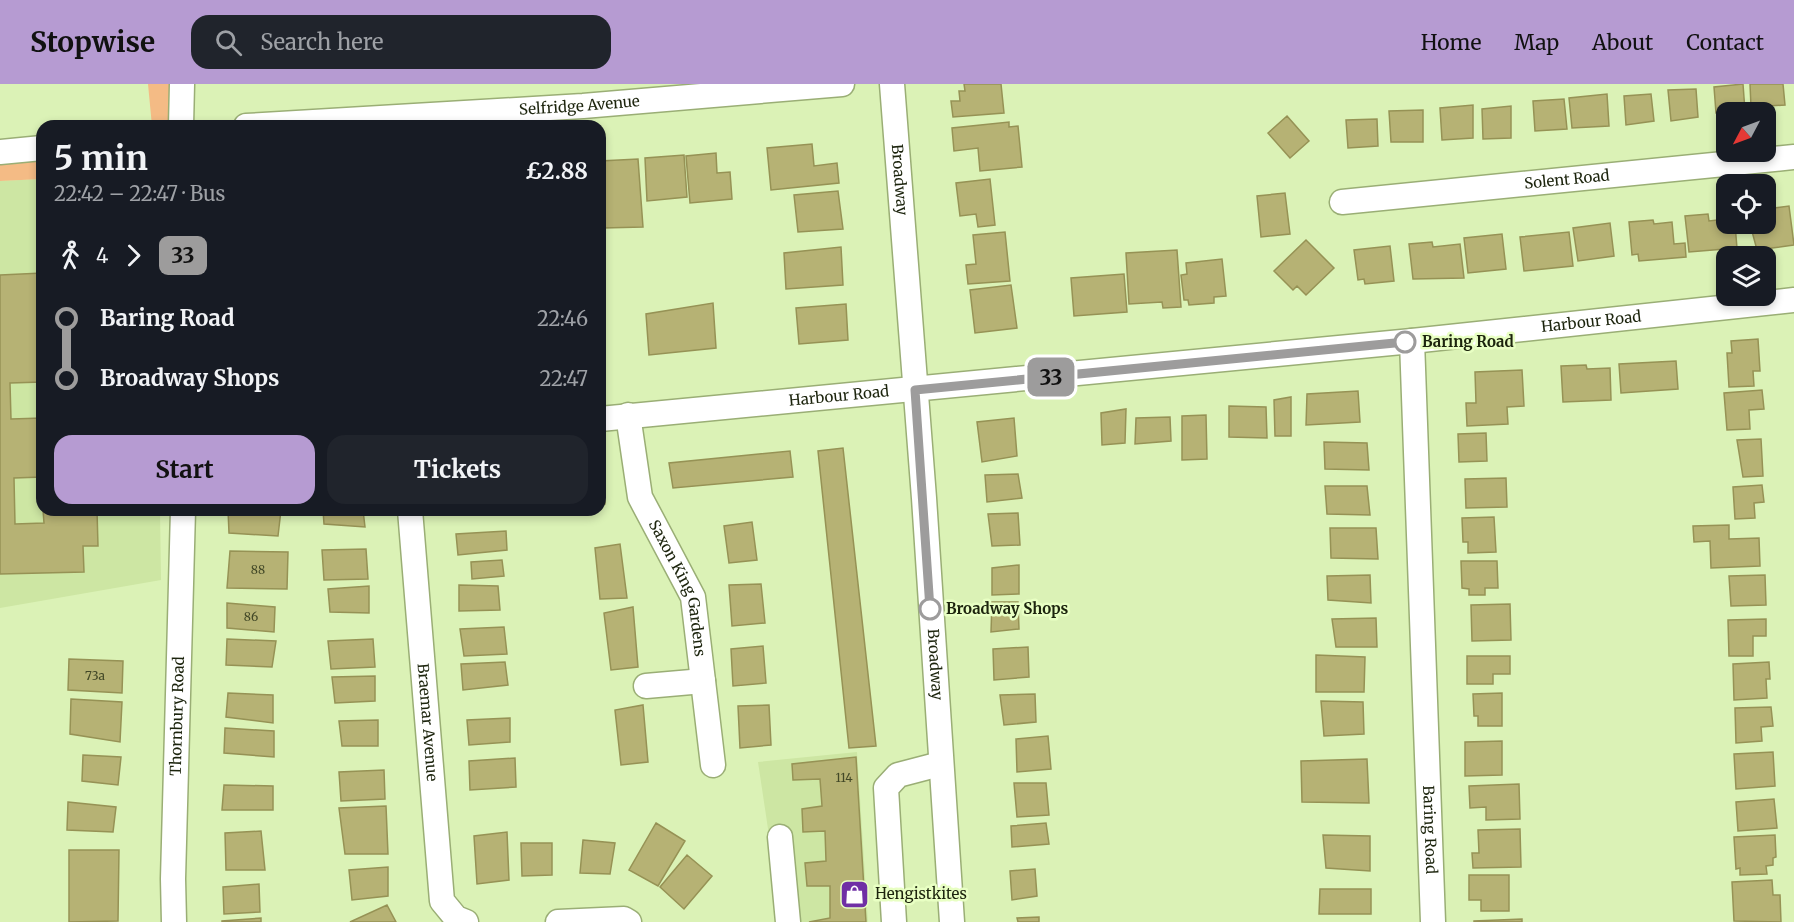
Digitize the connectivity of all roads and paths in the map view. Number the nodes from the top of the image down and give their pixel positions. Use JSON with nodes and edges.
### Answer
{"nodes":[{"id":1,"x":182,"y":84,"type":"edge"},
{"id":2,"x":842,"y":84,"type":"edge"},
{"id":3,"x":892,"y":84,"type":"edge"},
{"id":4,"x":582,"y":95,"type":"edge"},
{"id":5,"x":182,"y":120,"type":"edge"},
{"id":6,"x":311,"y":120,"type":"edge"},
{"id":7,"x":36,"y":149,"type":"edge"},
{"id":8,"x":0,"y":152,"type":"edge"},
{"id":9,"x":1794,"y":157,"type":"edge"},
{"id":10,"x":1342,"y":202,"type":"dead end"},
{"id":11,"x":1794,"y":300,"type":"edge"},
{"id":12,"x":1412,"y":341,"type":"junction"},
{"id":13,"x":915,"y":390,"type":"junction"},
{"id":14,"x":628,"y":415,"type":"junction"},
{"id":15,"x":606,"y":418,"type":"edge"},
{"id":16,"x":183,"y":516,"type":"edge"},
{"id":17,"x":410,"y":516,"type":"edge"},
{"id":18,"x":703,"y":681,"type":"junction"},
{"id":19,"x":646,"y":686,"type":"dead end"},
{"id":20,"x":940,"y":764,"type":"junction"},
{"id":21,"x":713,"y":765,"type":"dead end"},
{"id":22,"x":780,"y":837,"type":"dead end"},
{"id":23,"x":174,"y":922,"type":"edge"},
{"id":24,"x":466,"y":922,"type":"edge"},
{"id":25,"x":558,"y":922,"type":"edge"},
{"id":26,"x":629,"y":922,"type":"edge"},
{"id":27,"x":788,"y":922,"type":"edge"},
{"id":28,"x":894,"y":922,"type":"edge"},
{"id":29,"x":952,"y":922,"type":"edge"},
{"id":30,"x":1433,"y":922,"type":"edge"}],
"edges":[{"from":1,"to":5,"type":"street"},
{"from":2,"to":4,"type":"street","name":"Selfridge Avenue"},
{"from":3,"to":13,"type":"street","name":"Broadway"},
{"from":4,"to":6,"type":"street","name":"Selfridge Avenue"},
{"from":7,"to":8,"type":"street"},
{"from":9,"to":10,"type":"street","name":"Solent Road"},
{"from":11,"to":12,"type":"street","name":"Harbour Road"},
{"from":12,"to":13,"type":"street","name":"Harbour Road"},
{"from":12,"to":30,"type":"street","name":"Baring Road"},
{"from":13,"to":14,"type":"street","name":"Harbour Road"},
{"from":13,"to":20,"type":"street","name":"Broadway"},
{"from":14,"to":15,"type":"street","name":"Harbour Road"},
{"from":14,"to":18,"type":"street","name":"Saxon King Gardens"},
{"from":16,"to":23,"type":"street","name":"Thornbury Road"},
{"from":17,"to":24,"type":"street","name":"Braemar Avenue"},
{"from":18,"to":19,"type":"street"},
{"from":18,"to":21,"type":"street","name":"Saxon King Gardens"},
{"from":20,"to":28,"type":"street"},
{"from":20,"to":29,"type":"street","name":"Broadway"},
{"from":22,"to":27,"type":"street"},
{"from":25,"to":26,"type":"street"}]}
